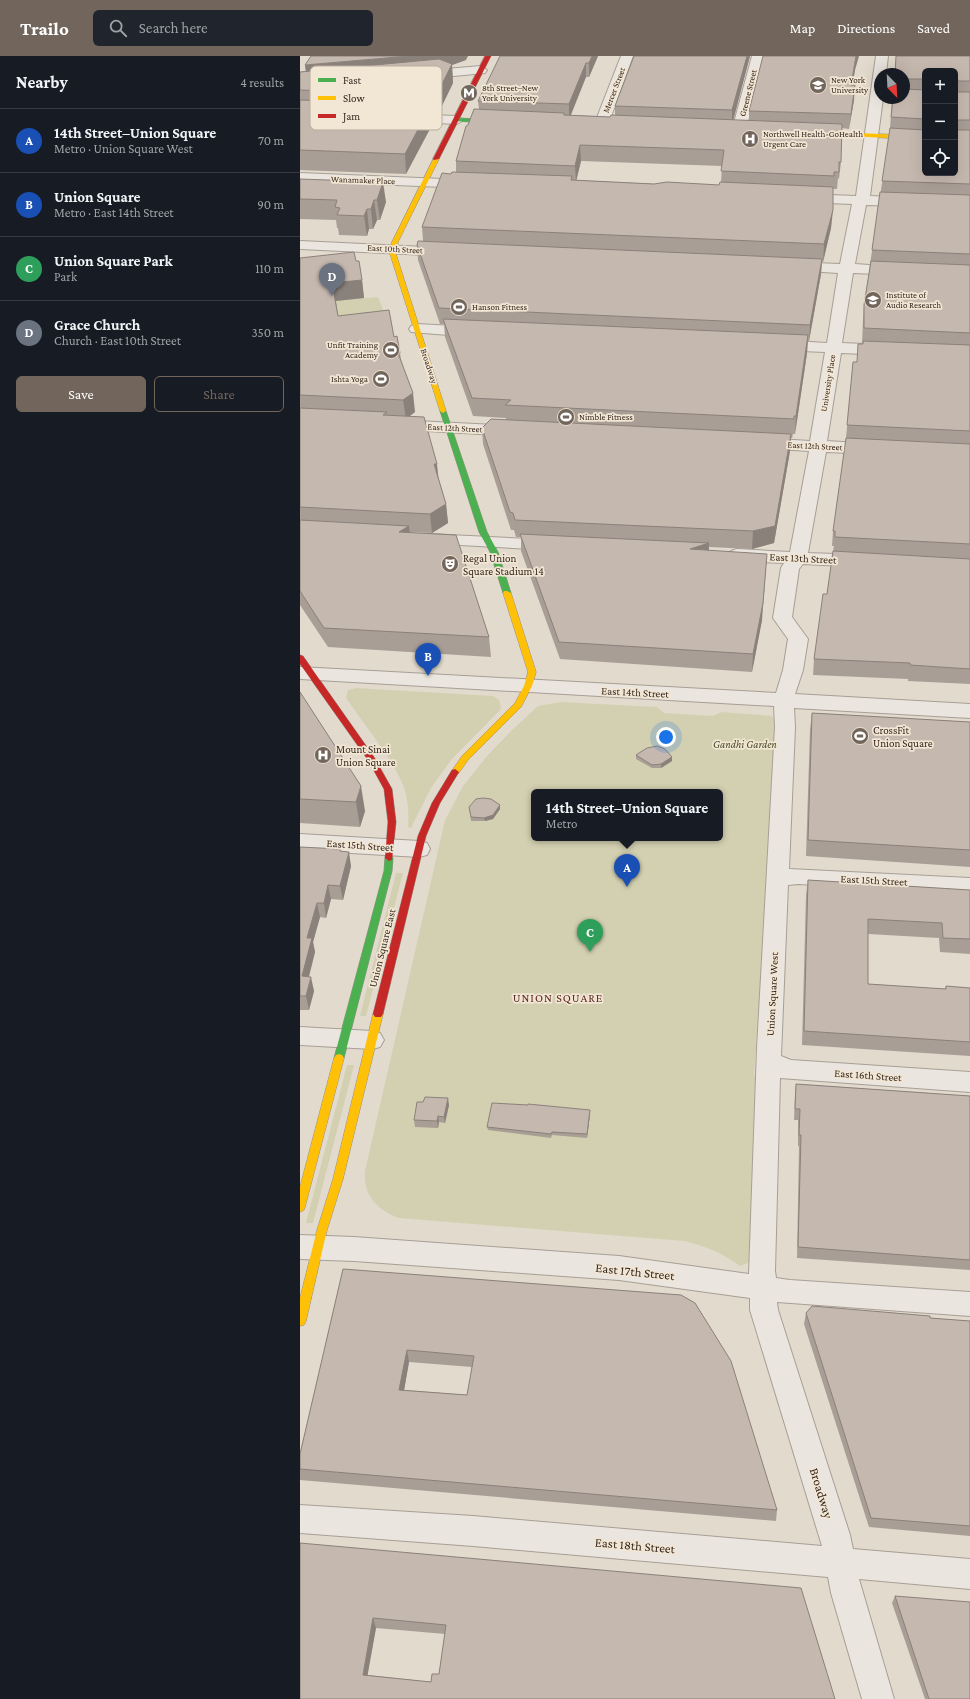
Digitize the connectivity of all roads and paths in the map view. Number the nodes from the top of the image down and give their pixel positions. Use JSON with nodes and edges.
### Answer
{"nodes":[{"id":1,"x":488,"y":56,"type":"edge"},
{"id":2,"x":627,"y":56,"type":"edge"},
{"id":3,"x":758,"y":56,"type":"edge"},
{"id":4,"x":882,"y":56,"type":"edge"},
{"id":5,"x":881,"y":68,"type":"edge"},
{"id":6,"x":481,"y":70,"type":"junction"},
{"id":7,"x":442,"y":74,"type":"edge"},
{"id":8,"x":876,"y":104,"type":"edge"},
{"id":9,"x":442,"y":120,"type":"edge"},
{"id":10,"x":457,"y":120,"type":"junction"},
{"id":11,"x":512,"y":122,"type":"edge"},
{"id":12,"x":600,"y":125,"type":"edge"},
{"id":13,"x":738,"y":130,"type":"edge"},
{"id":14,"x":804,"y":133,"type":"edge"},
{"id":15,"x":870,"y":136,"type":"junction"},
{"id":16,"x":922,"y":138,"type":"edge"},
{"id":17,"x":300,"y":177,"type":"edge"},
{"id":18,"x":426,"y":182,"type":"junction"},
{"id":19,"x":481,"y":185,"type":"edge"},
{"id":20,"x":791,"y":197,"type":"edge"},
{"id":21,"x":861,"y":200,"type":"junction"},
{"id":22,"x":970,"y":204,"type":"edge"},
{"id":23,"x":300,"y":245,"type":"edge"},
{"id":24,"x":393,"y":249,"type":"junction"},
{"id":25,"x":460,"y":252,"type":"edge"},
{"id":26,"x":774,"y":265,"type":"edge"},
{"id":27,"x":847,"y":268,"type":"junction"},
{"id":28,"x":916,"y":271,"type":"edge"},
{"id":29,"x":417,"y":329,"type":"junction"},
{"id":30,"x":486,"y":332,"type":"edge"},
{"id":31,"x":762,"y":345,"type":"edge"},
{"id":32,"x":834,"y":348,"type":"junction"},
{"id":33,"x":900,"y":351,"type":"edge"},
{"id":34,"x":383,"y":424,"type":"edge"},
{"id":35,"x":448,"y":428,"type":"junction"},
{"id":36,"x":527,"y":432,"type":"edge"},
{"id":37,"x":746,"y":442,"type":"edge"},
{"id":38,"x":818,"y":446,"type":"junction"},
{"id":39,"x":892,"y":449,"type":"edge"},
{"id":40,"x":408,"y":538,"type":"edge"},
{"id":41,"x":488,"y":542,"type":"junction"},
{"id":42,"x":566,"y":546,"type":"edge"},
{"id":43,"x":724,"y":554,"type":"edge"},
{"id":44,"x":798,"y":558,"type":"junction"},
{"id":45,"x":877,"y":562,"type":"edge"},
{"id":46,"x":304,"y":668,"type":"edge"},
{"id":47,"x":528,"y":686,"type":"junction"},
{"id":48,"x":784,"y":701,"type":"junction"},
{"id":49,"x":970,"y":711,"type":"edge"},
{"id":50,"x":300,"y":842,"type":"edge"},
{"id":51,"x":391,"y":847,"type":"junction"},
{"id":52,"x":419,"y":849,"type":"junction"},
{"id":53,"x":777,"y":878,"type":"junction"},
{"id":54,"x":970,"y":886,"type":"edge"},
{"id":55,"x":300,"y":1036,"type":"edge"},
{"id":56,"x":344,"y":1039,"type":"junction"},
{"id":57,"x":372,"y":1040,"type":"junction"},
{"id":58,"x":769,"y":1060,"type":"junction"},
{"id":59,"x":970,"y":1082,"type":"edge"},
{"id":60,"x":300,"y":1207,"type":"edge"},
{"id":61,"x":309,"y":1247,"type":"edge"},
{"id":62,"x":762,"y":1287,"type":"junction"},
{"id":63,"x":970,"y":1304,"type":"edge"},
{"id":64,"x":300,"y":1321,"type":"edge"},
{"id":65,"x":300,"y":1519,"type":"edge"},
{"id":66,"x":840,"y":1563,"type":"junction"},
{"id":67,"x":970,"y":1574,"type":"edge"},
{"id":68,"x":878,"y":1699,"type":"edge"}],
"edges":[{"from":1,"to":6,"type":"main road"},
{"from":2,"to":12,"type":"street","name":"Mercer Street"},
{"from":3,"to":13,"type":"street","name":"Greene Street"},
{"from":4,"to":5,"type":"street","name":"University Place"},
{"from":6,"to":7,"type":"street"},
{"from":6,"to":10,"type":"main road"},
{"from":8,"to":15,"type":"street","name":"University Place"},
{"from":9,"to":10,"type":"street"},
{"from":10,"to":11,"type":"main road"},
{"from":10,"to":18,"type":"main road"},
{"from":14,"to":15,"type":"main road"},
{"from":15,"to":16,"type":"main road"},
{"from":15,"to":21,"type":"street","name":"University Place"},
{"from":17,"to":18,"type":"street","name":"Wanamaker Place"},
{"from":18,"to":19,"type":"street","name":"Wanamaker Place"},
{"from":18,"to":24,"type":"main road"},
{"from":20,"to":21,"type":"street"},
{"from":21,"to":22,"type":"street"},
{"from":21,"to":27,"type":"street","name":"University Place"},
{"from":23,"to":24,"type":"street","name":"East 10th Street"},
{"from":24,"to":25,"type":"street","name":"East 10th Street"},
{"from":24,"to":29,"type":"main road","name":"Broadway"},
{"from":26,"to":27,"type":"street"},
{"from":27,"to":28,"type":"street"},
{"from":27,"to":32,"type":"street","name":"University Place"},
{"from":29,"to":30,"type":"street"},
{"from":29,"to":35,"type":"main road","name":"Broadway"},
{"from":31,"to":32,"type":"street"},
{"from":32,"to":33,"type":"street"},
{"from":32,"to":38,"type":"street","name":"University Place"},
{"from":34,"to":35,"type":"street","name":"East 12th Street"},
{"from":35,"to":36,"type":"street","name":"East 12th Street"},
{"from":35,"to":41,"type":"main road","name":"Broadway"},
{"from":37,"to":38,"type":"street","name":"East 12th Street"},
{"from":38,"to":39,"type":"street","name":"East 12th Street"},
{"from":38,"to":44,"type":"street","name":"University Place"},
{"from":40,"to":41,"type":"street"},
{"from":41,"to":42,"type":"street"},
{"from":41,"to":47,"type":"main road","name":"Broadway"},
{"from":43,"to":44,"type":"street","name":"East 13th Street"},
{"from":44,"to":45,"type":"street","name":"East 13th Street"},
{"from":44,"to":48,"type":"street","name":"University Place"},
{"from":46,"to":47,"type":"street","name":"East 14th Street"},
{"from":46,"to":51,"type":"main road","name":"Union Square East"},
{"from":47,"to":48,"type":"street","name":"East 14th Street"},
{"from":47,"to":52,"type":"main road","name":"Union Square East"},
{"from":48,"to":49,"type":"street","name":"East 14th Street"},
{"from":48,"to":53,"type":"street","name":"Union Square West"},
{"from":50,"to":51,"type":"street","name":"East 15th Street"},
{"from":51,"to":52,"type":"street","name":"East 15th Street"},
{"from":51,"to":56,"type":"main road","name":"Union Square East"},
{"from":52,"to":57,"type":"main road","name":"Union Square East"},
{"from":53,"to":54,"type":"street","name":"East 15th Street"},
{"from":53,"to":58,"type":"street","name":"Union Square West"},
{"from":55,"to":56,"type":"street"},
{"from":56,"to":57,"type":"street"},
{"from":56,"to":60,"type":"main road","name":"Union Square East"},
{"from":57,"to":61,"type":"main road","name":"Union Square East"},
{"from":58,"to":59,"type":"street","name":"East 16th Street"},
{"from":58,"to":62,"type":"street","name":"Union Square West"},
{"from":61,"to":62,"type":"street","name":"East 17th Street"},
{"from":61,"to":64,"type":"main road","name":"Union Square East"},
{"from":62,"to":63,"type":"street","name":"East 17th Street"},
{"from":62,"to":66,"type":"street","name":"Broadway"},
{"from":65,"to":66,"type":"street","name":"East 18th Street"},
{"from":66,"to":67,"type":"street","name":"East 18th Street"},
{"from":66,"to":68,"type":"street","name":"Broadway"}]}
